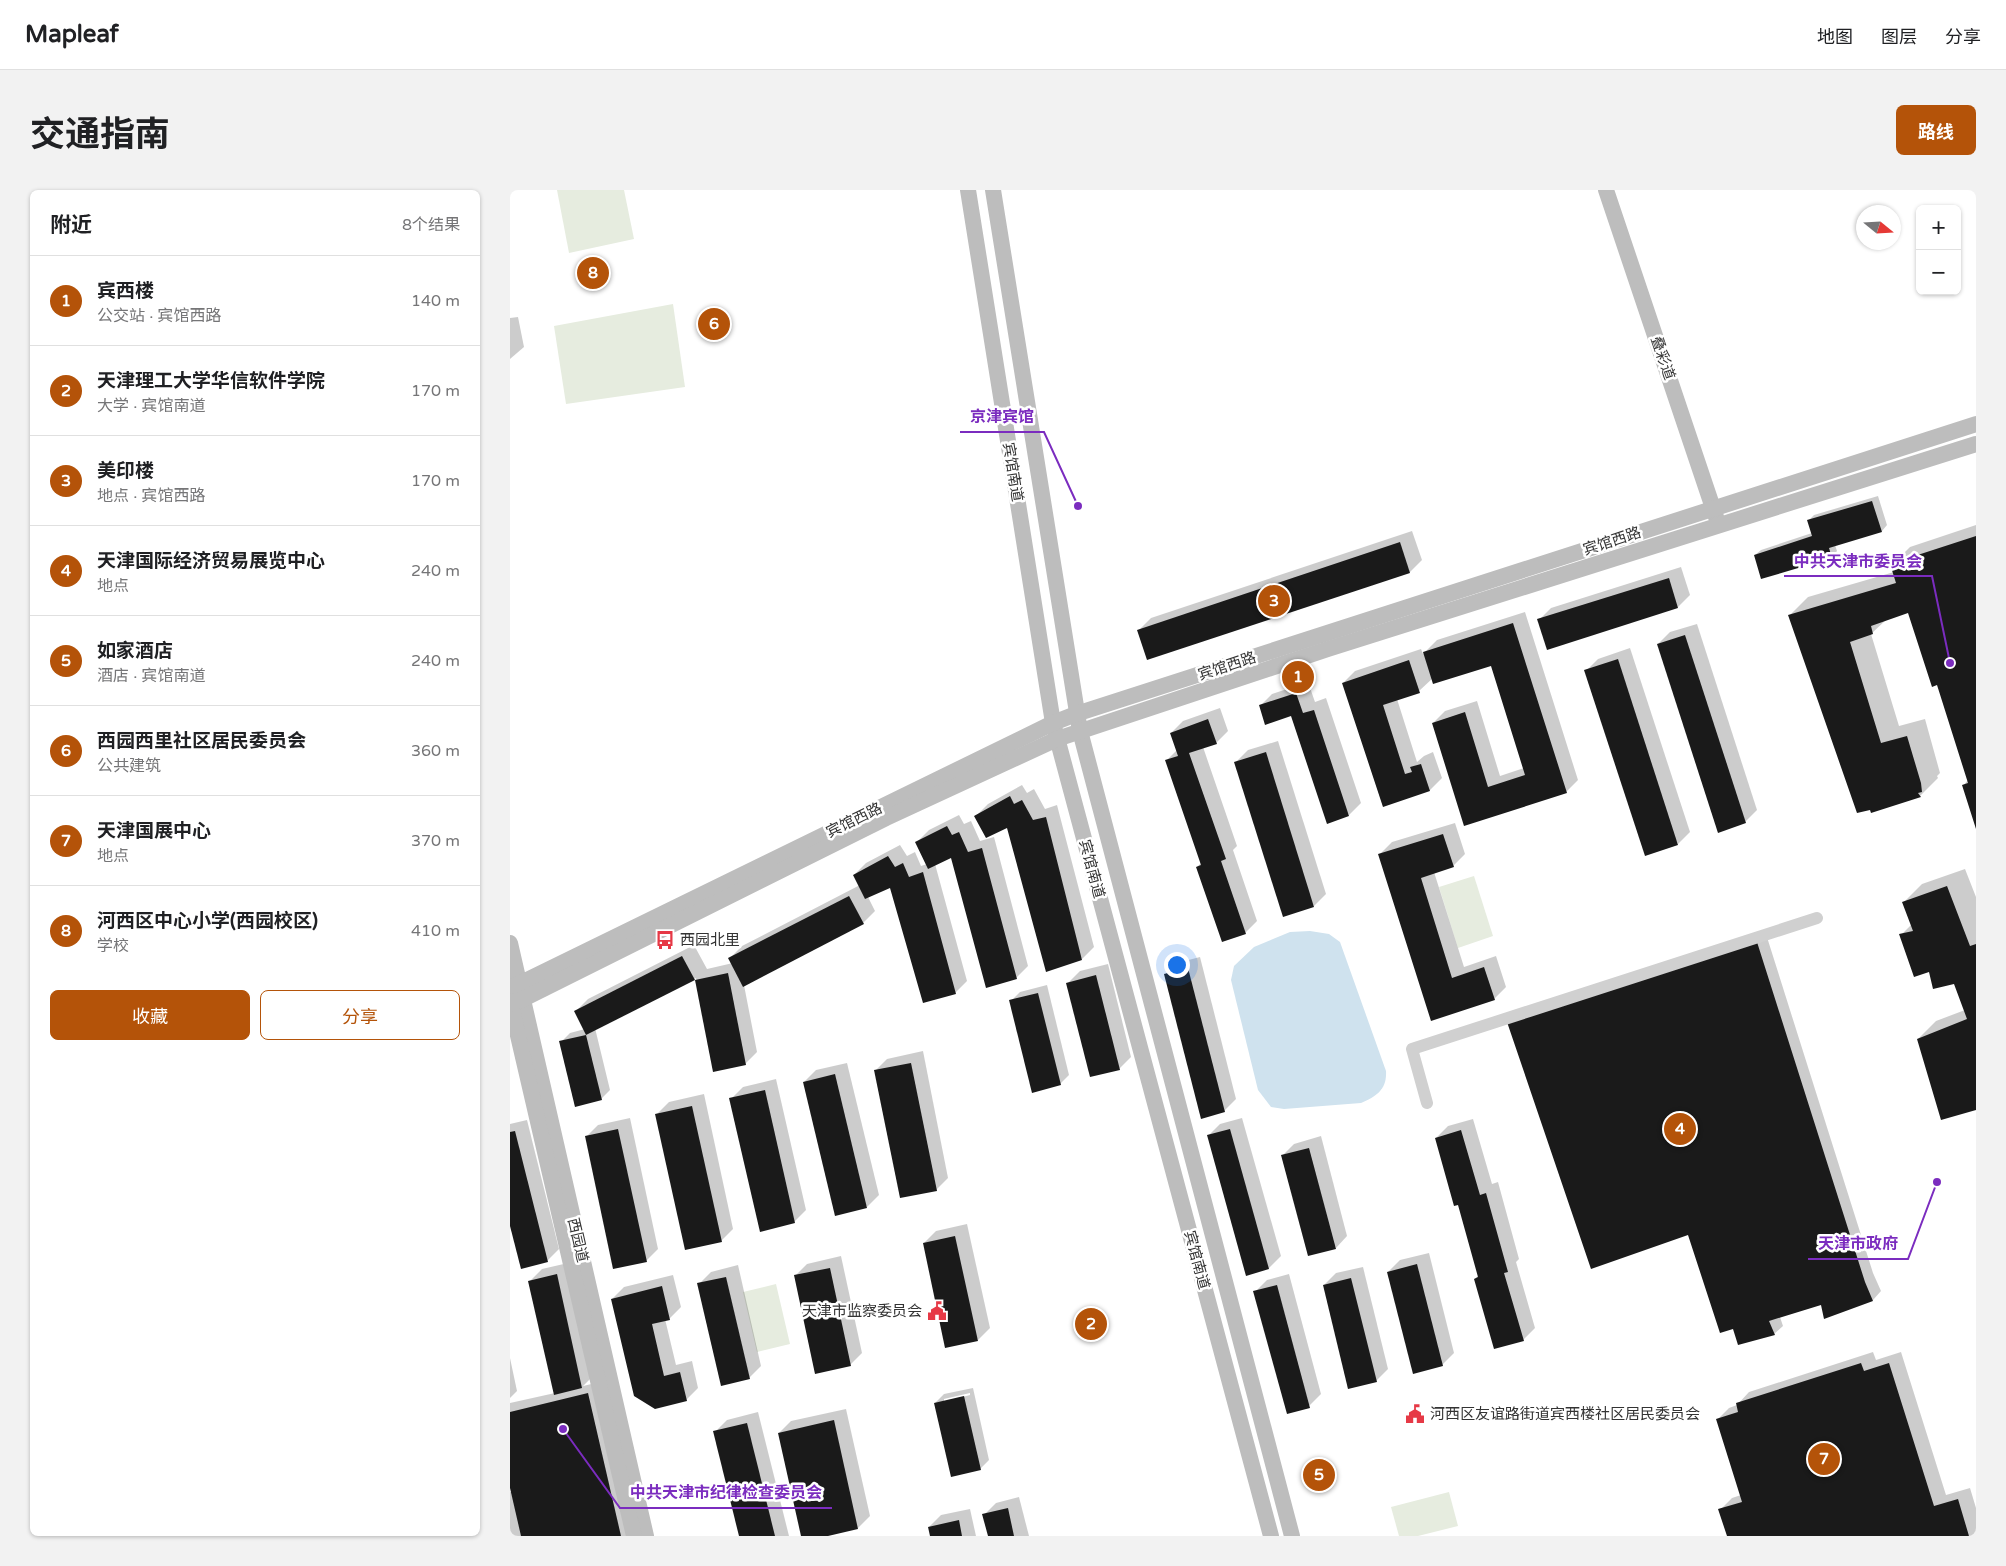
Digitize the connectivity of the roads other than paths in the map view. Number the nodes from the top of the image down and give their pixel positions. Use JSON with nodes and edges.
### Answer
{"nodes":[{"id":1,"x":968,"y":190,"type":"edge"},
{"id":2,"x":993,"y":190,"type":"edge"},
{"id":3,"x":1606,"y":190,"type":"edge"},
{"id":4,"x":1976,"y":424,"type":"edge"},
{"id":5,"x":1976,"y":444,"type":"edge"},
{"id":6,"x":1713,"y":508,"type":"junction"},
{"id":7,"x":1719,"y":526,"type":"junction"},
{"id":8,"x":1076,"y":714,"type":"junction"},
{"id":9,"x":1055,"y":731,"type":"junction"},
{"id":10,"x":1080,"y":731,"type":"junction"},
{"id":11,"x":1817,"y":918,"type":"dead end"},
{"id":12,"x":511,"y":946,"type":"edge"},
{"id":13,"x":558,"y":973,"type":"junction"},
{"id":14,"x":515,"y":990,"type":"edge"},
{"id":15,"x":1428,"y":1103,"type":"dead end"},
{"id":16,"x":634,"y":1536,"type":"edge"},
{"id":17,"x":646,"y":1536,"type":"edge"},
{"id":18,"x":1271,"y":1536,"type":"edge"},
{"id":19,"x":1292,"y":1536,"type":"edge"}],
"edges":[{"from":1,"to":9,"type":"main road","name":"宾馆南道"},
{"from":2,"to":8,"type":"main road","name":"宾馆南道"},
{"from":3,"to":6,"type":"main road","name":"叠彩道"},
{"from":4,"to":6,"type":"main road","name":"宾馆西路"},
{"from":5,"to":7,"type":"main road","name":"宾馆西路"},
{"from":6,"to":7,"type":"main road","name":"叠彩道"},
{"from":6,"to":8,"type":"main road","name":"宾馆西路"},
{"from":7,"to":10,"type":"main road","name":"宾馆西路"},
{"from":8,"to":9,"type":"main road","name":"宾馆西路"},
{"from":8,"to":10,"type":"main road","name":"宾馆南道"},
{"from":9,"to":10,"type":"main road","name":"宾馆西路"},
{"from":9,"to":13,"type":"main road","name":"宾馆西路"},
{"from":9,"to":18,"type":"main road","name":"宾馆南道"},
{"from":10,"to":19,"type":"main road","name":"宾馆南道"},
{"from":11,"to":15,"type":"street"},
{"from":12,"to":13,"type":"main road"},
{"from":12,"to":14,"type":"main road","name":"西园道"},
{"from":13,"to":14,"type":"main road"},
{"from":14,"to":16,"type":"main road","name":"西园道"},
{"from":14,"to":17,"type":"main road","name":"西园道"}]}
